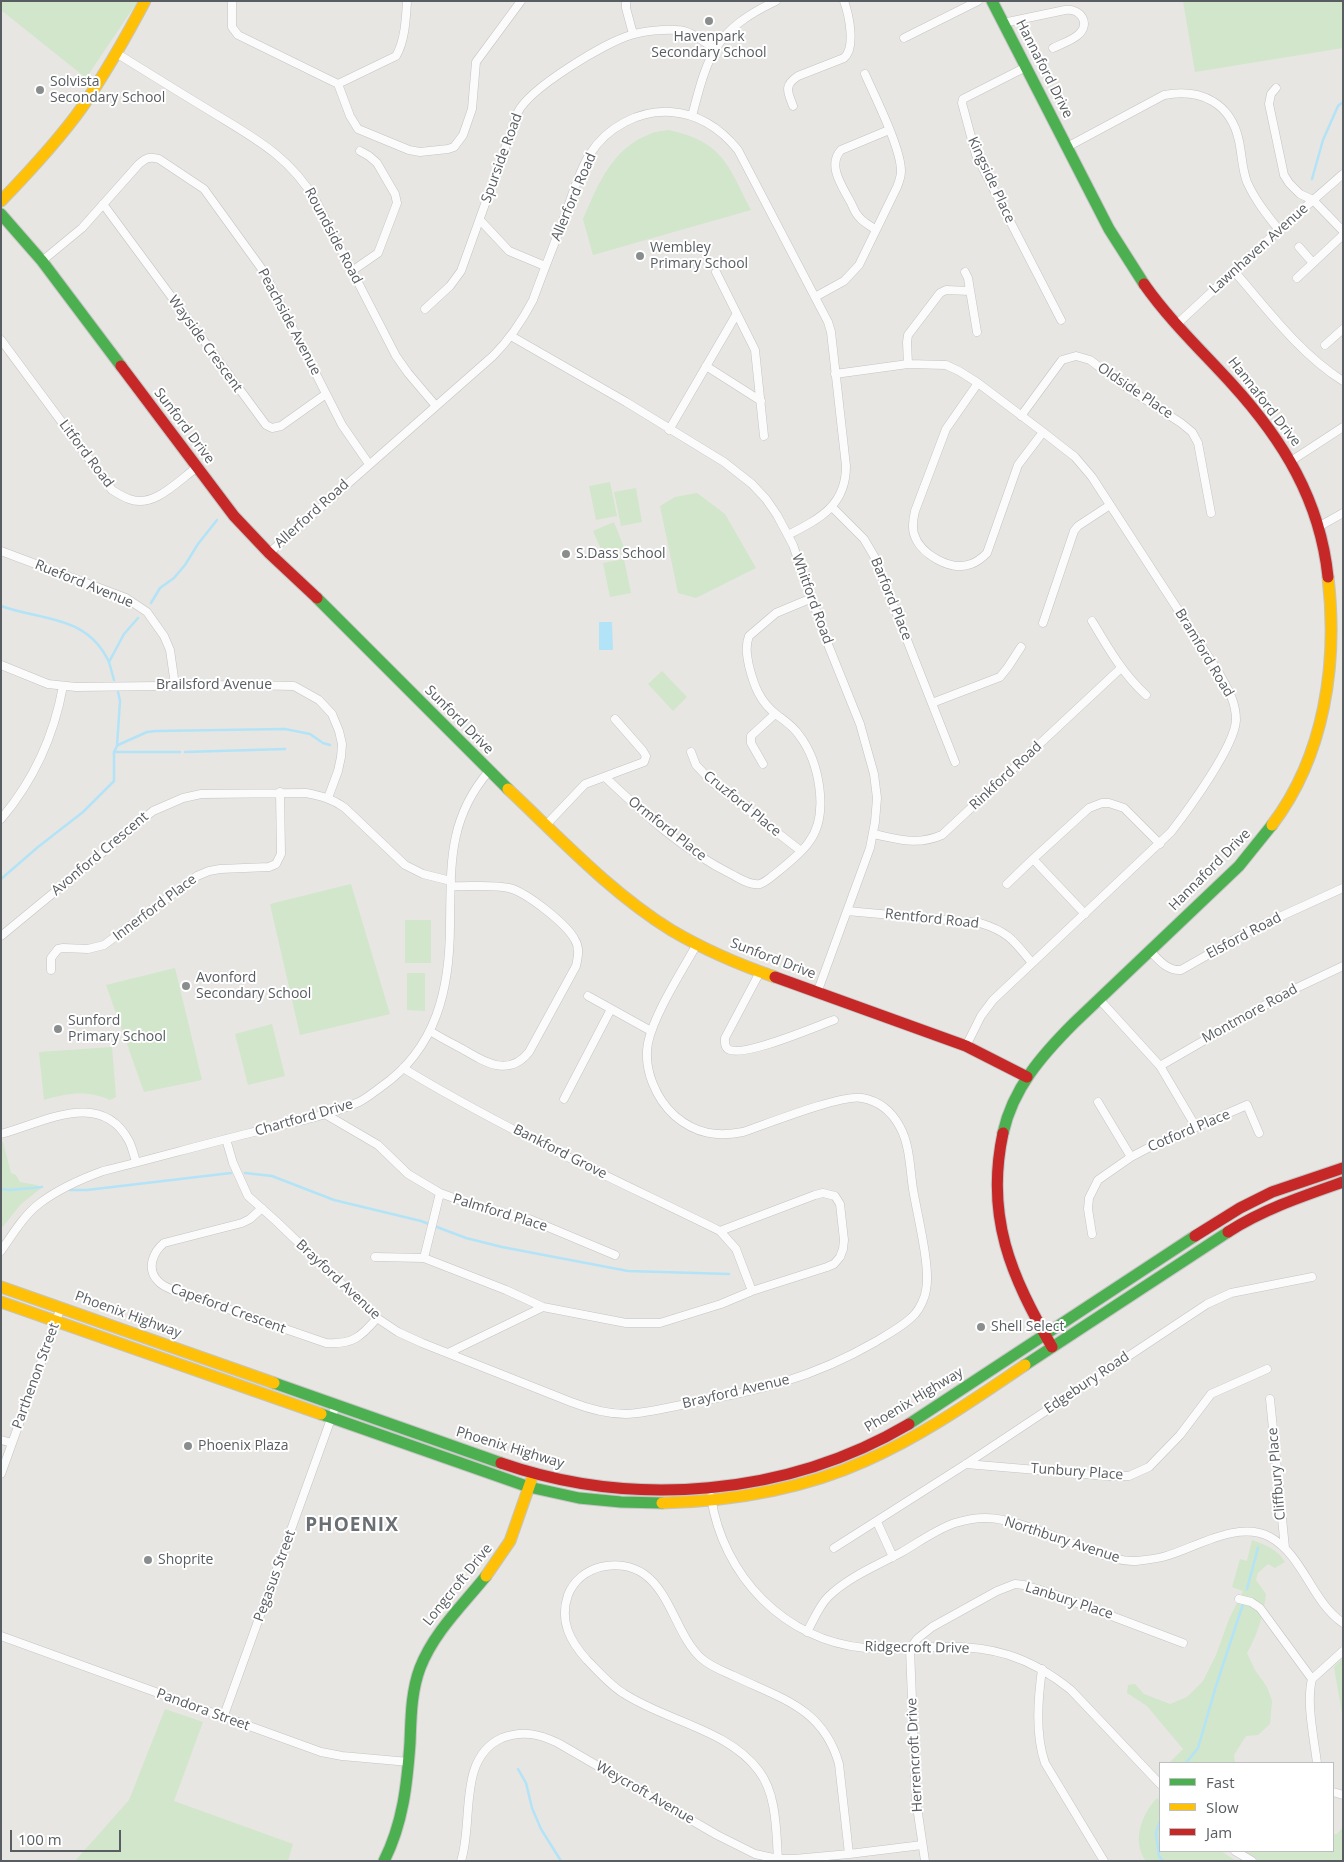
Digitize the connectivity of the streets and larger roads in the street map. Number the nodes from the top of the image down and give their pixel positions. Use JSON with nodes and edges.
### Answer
{"nodes":[{"id":1,"x":145,"y":1,"type":"edge"},
{"id":2,"x":232,"y":1,"type":"edge"},
{"id":3,"x":407,"y":1,"type":"edge"},
{"id":4,"x":521,"y":1,"type":"edge"},
{"id":5,"x":626,"y":1,"type":"edge"},
{"id":6,"x":776,"y":1,"type":"edge"},
{"id":7,"x":844,"y":1,"type":"edge"},
{"id":8,"x":978,"y":1,"type":"edge"},
{"id":9,"x":992,"y":1,"type":"edge"},
{"id":10,"x":1003,"y":23,"type":"junction"},
{"id":11,"x":633,"y":34,"type":"junction"},
{"id":12,"x":904,"y":38,"type":"dead end"},
{"id":13,"x":715,"y":48,"type":"junction"},
{"id":14,"x":1053,"y":48,"type":"dead end"},
{"id":15,"x":116,"y":54,"type":"junction"},
{"id":16,"x":1026,"y":67,"type":"junction"},
{"id":17,"x":865,"y":74,"type":"dead end"},
{"id":18,"x":338,"y":84,"type":"junction"},
{"id":19,"x":1276,"y":88,"type":"dead end"},
{"id":20,"x":793,"y":106,"type":"dead end"},
{"id":21,"x":692,"y":116,"type":"junction"},
{"id":22,"x":889,"y":130,"type":"junction"},
{"id":23,"x":1067,"y":147,"type":"junction"},
{"id":24,"x":360,"y":151,"type":"dead end"},
{"id":25,"x":1343,"y":174,"type":"edge"},
{"id":26,"x":1313,"y":200,"type":"junction"},
{"id":27,"x":1,"y":201,"type":"edge"},
{"id":28,"x":103,"y":204,"type":"junction"},
{"id":29,"x":1,"y":214,"type":"edge"},
{"id":30,"x":480,"y":220,"type":"junction"},
{"id":31,"x":876,"y":230,"type":"junction"},
{"id":32,"x":1279,"y":230,"type":"junction"},
{"id":33,"x":1343,"y":231,"type":"edge"},
{"id":34,"x":1343,"y":235,"type":"edge"},
{"id":35,"x":1299,"y":247,"type":"dead end"},
{"id":36,"x":42,"y":261,"type":"junction"},
{"id":37,"x":1313,"y":263,"type":"junction"},
{"id":38,"x":546,"y":266,"type":"junction"},
{"id":39,"x":352,"y":271,"type":"junction"},
{"id":40,"x":1234,"y":271,"type":"junction"},
{"id":41,"x":716,"y":272,"type":"dead end"},
{"id":42,"x":967,"y":275,"type":"dead end"},
{"id":43,"x":1297,"y":278,"type":"dead end"},
{"id":44,"x":970,"y":291,"type":"junction"},
{"id":45,"x":815,"y":297,"type":"junction"},
{"id":46,"x":425,"y":309,"type":"dead end"},
{"id":47,"x":736,"y":314,"type":"junction"},
{"id":48,"x":1061,"y":320,"type":"dead end"},
{"id":49,"x":1176,"y":325,"type":"junction"},
{"id":50,"x":976,"y":329,"type":"dead end"},
{"id":51,"x":1343,"y":329,"type":"edge"},
{"id":52,"x":511,"y":336,"type":"junction"},
{"id":53,"x":1,"y":340,"type":"edge"},
{"id":54,"x":1325,"y":345,"type":"dead end"},
{"id":55,"x":908,"y":364,"type":"junction"},
{"id":56,"x":706,"y":366,"type":"junction"},
{"id":57,"x":835,"y":374,"type":"junction"},
{"id":58,"x":1343,"y":381,"type":"edge"},
{"id":59,"x":978,"y":383,"type":"junction"},
{"id":60,"x":326,"y":394,"type":"junction"},
{"id":61,"x":761,"y":401,"type":"junction"},
{"id":62,"x":436,"y":406,"type":"junction"},
{"id":63,"x":1021,"y":416,"type":"junction"},
{"id":64,"x":1343,"y":427,"type":"edge"},
{"id":65,"x":669,"y":430,"type":"junction"},
{"id":66,"x":1043,"y":432,"type":"junction"},
{"id":67,"x":764,"y":436,"type":"dead end"},
{"id":68,"x":1291,"y":461,"type":"junction"},
{"id":69,"x":369,"y":464,"type":"junction"},
{"id":70,"x":196,"y":468,"type":"junction"},
{"id":71,"x":1110,"y":505,"type":"junction"},
{"id":72,"x":832,"y":507,"type":"junction"},
{"id":73,"x":1211,"y":513,"type":"dead end"},
{"id":74,"x":1343,"y":513,"type":"edge"},
{"id":75,"x":1320,"y":526,"type":"junction"},
{"id":76,"x":788,"y":535,"type":"junction"},
{"id":77,"x":1,"y":551,"type":"edge"},
{"id":78,"x":269,"y":553,"type":"junction"},
{"id":79,"x":812,"y":598,"type":"junction"},
{"id":80,"x":1092,"y":622,"type":"dead end"},
{"id":81,"x":1043,"y":623,"type":"dead end"},
{"id":82,"x":1340,"y":642,"type":"edge"},
{"id":83,"x":1020,"y":647,"type":"dead end"},
{"id":84,"x":1,"y":666,"type":"edge"},
{"id":85,"x":1121,"y":668,"type":"junction"},
{"id":86,"x":175,"y":685,"type":"junction"},
{"id":87,"x":63,"y":686,"type":"junction"},
{"id":88,"x":1146,"y":695,"type":"dead end"},
{"id":89,"x":932,"y":703,"type":"junction"},
{"id":90,"x":775,"y":714,"type":"junction"},
{"id":91,"x":615,"y":719,"type":"dead end"},
{"id":92,"x":691,"y":752,"type":"dead end"},
{"id":93,"x":955,"y":762,"type":"dead end"},
{"id":94,"x":763,"y":764,"type":"dead end"},
{"id":95,"x":489,"y":771,"type":"junction"},
{"id":96,"x":605,"y":777,"type":"junction"},
{"id":97,"x":280,"y":792,"type":"junction"},
{"id":98,"x":328,"y":798,"type":"junction"},
{"id":99,"x":1,"y":818,"type":"edge"},
{"id":100,"x":546,"y":825,"type":"junction"},
{"id":101,"x":873,"y":834,"type":"junction"},
{"id":102,"x":1160,"y":844,"type":"junction"},
{"id":103,"x":801,"y":851,"type":"junction"},
{"id":104,"x":1033,"y":859,"type":"junction"},
{"id":105,"x":451,"y":884,"type":"junction"},
{"id":106,"x":1007,"y":884,"type":"dead end"},
{"id":107,"x":1343,"y":888,"type":"edge"},
{"id":108,"x":847,"y":911,"type":"junction"},
{"id":109,"x":1085,"y":914,"type":"junction"},
{"id":110,"x":1,"y":936,"type":"edge"},
{"id":111,"x":697,"y":944,"type":"junction"},
{"id":112,"x":1150,"y":951,"type":"junction"},
{"id":113,"x":1032,"y":963,"type":"junction"},
{"id":114,"x":1343,"y":966,"type":"edge"},
{"id":115,"x":51,"y":970,"type":"dead end"},
{"id":116,"x":760,"y":972,"type":"junction"},
{"id":117,"x":817,"y":992,"type":"junction"},
{"id":118,"x":588,"y":996,"type":"dead end"},
{"id":119,"x":1099,"y":999,"type":"junction"},
{"id":120,"x":611,"y":1009,"type":"junction"},
{"id":121,"x":834,"y":1020,"type":"dead end"},
{"id":122,"x":430,"y":1031,"type":"junction"},
{"id":123,"x":652,"y":1031,"type":"junction"},
{"id":124,"x":966,"y":1046,"type":"junction"},
{"id":125,"x":1160,"y":1066,"type":"junction"},
{"id":126,"x":403,"y":1068,"type":"junction"},
{"id":127,"x":1027,"y":1076,"type":"junction"},
{"id":128,"x":564,"y":1099,"type":"dead end"},
{"id":129,"x":1098,"y":1102,"type":"dead end"},
{"id":130,"x":325,"y":1114,"type":"junction"},
{"id":131,"x":1196,"y":1127,"type":"junction"},
{"id":132,"x":1259,"y":1133,"type":"dead end"},
{"id":133,"x":1,"y":1134,"type":"edge"},
{"id":134,"x":226,"y":1139,"type":"junction"},
{"id":135,"x":1131,"y":1157,"type":"junction"},
{"id":136,"x":136,"y":1162,"type":"junction"},
{"id":137,"x":1343,"y":1168,"type":"edge"},
{"id":138,"x":1343,"y":1182,"type":"edge"},
{"id":139,"x":440,"y":1193,"type":"junction"},
{"id":140,"x":262,"y":1208,"type":"junction"},
{"id":141,"x":720,"y":1231,"type":"junction"},
{"id":142,"x":1092,"y":1234,"type":"dead end"},
{"id":143,"x":1,"y":1252,"type":"edge"},
{"id":144,"x":615,"y":1255,"type":"dead end"},
{"id":145,"x":375,"y":1257,"type":"dead end"},
{"id":146,"x":424,"y":1258,"type":"junction"},
{"id":147,"x":1312,"y":1277,"type":"dead end"},
{"id":148,"x":1,"y":1287,"type":"edge"},
{"id":149,"x":752,"y":1291,"type":"junction"},
{"id":150,"x":1,"y":1302,"type":"edge"},
{"id":151,"x":61,"y":1307,"type":"junction"},
{"id":152,"x":543,"y":1307,"type":"junction"},
{"id":153,"x":377,"y":1318,"type":"junction"},
{"id":154,"x":56,"y":1320,"type":"junction"},
{"id":155,"x":1045,"y":1334,"type":"junction"},
{"id":156,"x":1052,"y":1347,"type":"junction"},
{"id":157,"x":448,"y":1353,"type":"junction"},
{"id":158,"x":1267,"y":1369,"type":"dead end"},
{"id":159,"x":1270,"y":1399,"type":"dead end"},
{"id":160,"x":336,"y":1405,"type":"junction"},
{"id":161,"x":332,"y":1418,"type":"junction"},
{"id":162,"x":1,"y":1440,"type":"edge"},
{"id":163,"x":12,"y":1443,"type":"junction"},
{"id":164,"x":966,"y":1464,"type":"junction"},
{"id":165,"x":533,"y":1473,"type":"junction"},
{"id":166,"x":1,"y":1474,"type":"edge"},
{"id":167,"x":529,"y":1487,"type":"junction"},
{"id":168,"x":710,"y":1488,"type":"junction"},
{"id":169,"x":712,"y":1501,"type":"junction"},
{"id":170,"x":877,"y":1522,"type":"junction"},
{"id":171,"x":834,"y":1548,"type":"dead end"},
{"id":172,"x":1284,"y":1548,"type":"junction"},
{"id":173,"x":893,"y":1557,"type":"junction"},
{"id":174,"x":1239,"y":1599,"type":"dead end"},
{"id":175,"x":1343,"y":1623,"type":"edge"},
{"id":176,"x":807,"y":1632,"type":"junction"},
{"id":177,"x":1,"y":1636,"type":"edge"},
{"id":178,"x":1182,"y":1643,"type":"dead end"},
{"id":179,"x":910,"y":1649,"type":"junction"},
{"id":180,"x":1343,"y":1651,"type":"edge"},
{"id":181,"x":1042,"y":1669,"type":"junction"},
{"id":182,"x":1312,"y":1679,"type":"junction"},
{"id":183,"x":223,"y":1718,"type":"junction"},
{"id":184,"x":409,"y":1762,"type":"junction"},
{"id":185,"x":1317,"y":1762,"type":"edge"},
{"id":186,"x":1159,"y":1783,"type":"edge"},
{"id":187,"x":922,"y":1845,"type":"junction"},
{"id":188,"x":1237,"y":1852,"type":"edge"},
{"id":189,"x":849,"y":1854,"type":"junction"},
{"id":190,"x":778,"y":1859,"type":"junction"},
{"id":191,"x":384,"y":1861,"type":"edge"},
{"id":192,"x":461,"y":1861,"type":"edge"},
{"id":193,"x":925,"y":1861,"type":"edge"},
{"id":194,"x":1104,"y":1861,"type":"edge"},
{"id":195,"x":1252,"y":1861,"type":"edge"}],
"edges":[{"from":1,"to":15,"type":"street"},
{"from":2,"to":18,"type":"street"},
{"from":3,"to":18,"type":"street"},
{"from":4,"to":18,"type":"street"},
{"from":5,"to":11,"type":"street"},
{"from":6,"to":13,"type":"street"},
{"from":7,"to":20,"type":"street"},
{"from":8,"to":12,"type":"street"},
{"from":9,"to":10,"type":"street","name":"Hannaford Drive"},
{"from":10,"to":14,"type":"street"},
{"from":10,"to":16,"type":"street","name":"Hannaford Drive"},
{"from":11,"to":13,"type":"street","name":"Spurside Road"},
{"from":11,"to":30,"type":"street","name":"Spurside Road"},
{"from":13,"to":21,"type":"street"},
{"from":15,"to":27,"type":"street"},
{"from":15,"to":39,"type":"street","name":"Roundside Road"},
{"from":16,"to":23,"type":"street","name":"Hannaford Drive"},
{"from":16,"to":48,"type":"street","name":"Kingside Place"},
{"from":17,"to":22,"type":"street"},
{"from":19,"to":26,"type":"street"},
{"from":21,"to":38,"type":"street","name":"Allerford Road"},
{"from":21,"to":45,"type":"street","name":"Allerford Road"},
{"from":22,"to":31,"type":"street"},
{"from":22,"to":31,"type":"street"},
{"from":23,"to":32,"type":"street"},
{"from":23,"to":49,"type":"street","name":"Hannaford Drive"},
{"from":24,"to":39,"type":"street"},
{"from":25,"to":26,"type":"street","name":"Lawnhaven Avenue"},
{"from":26,"to":32,"type":"street","name":"Lawnhaven Avenue"},
{"from":26,"to":33,"type":"street"},
{"from":28,"to":36,"type":"street","name":"Peachside Avenue"},
{"from":28,"to":60,"type":"street","name":"Wayside Crescent"},
{"from":28,"to":60,"type":"street","name":"Peachside Avenue"},
{"from":29,"to":36,"type":"street","name":"Sunford Drive"},
{"from":30,"to":38,"type":"street","name":"Spurside Road"},
{"from":30,"to":46,"type":"street","name":"Spurside Road"},
{"from":31,"to":45,"type":"street"},
{"from":32,"to":40,"type":"street","name":"Lawnhaven Avenue"},
{"from":34,"to":37,"type":"street"},
{"from":35,"to":37,"type":"street"},
{"from":36,"to":70,"type":"street","name":"Sunford Drive"},
{"from":37,"to":43,"type":"street"},
{"from":38,"to":52,"type":"street","name":"Allerford Road"},
{"from":39,"to":62,"type":"street","name":"Roundside Road"},
{"from":40,"to":49,"type":"street","name":"Lawnhaven Avenue"},
{"from":40,"to":58,"type":"street"},
{"from":41,"to":47,"type":"street"},
{"from":42,"to":44,"type":"street"},
{"from":44,"to":50,"type":"street"},
{"from":44,"to":55,"type":"street"},
{"from":45,"to":57,"type":"street","name":"Allerford Road"},
{"from":47,"to":56,"type":"street"},
{"from":47,"to":61,"type":"street"},
{"from":49,"to":68,"type":"street","name":"Hannaford Drive"},
{"from":51,"to":54,"type":"street"},
{"from":52,"to":62,"type":"street","name":"Allerford Road"},
{"from":52,"to":65,"type":"street","name":"Whitford Road"},
{"from":53,"to":70,"type":"street","name":"Litford Road"},
{"from":55,"to":57,"type":"street","name":"Bramford Road"},
{"from":55,"to":59,"type":"street","name":"Bramford Road"},
{"from":56,"to":61,"type":"street"},
{"from":56,"to":65,"type":"street"},
{"from":57,"to":72,"type":"street","name":"Allerford Road"},
{"from":59,"to":63,"type":"street","name":"Bramford Road"},
{"from":59,"to":66,"type":"street"},
{"from":60,"to":69,"type":"street","name":"Peachside Avenue"},
{"from":61,"to":67,"type":"street"},
{"from":62,"to":69,"type":"street","name":"Allerford Road"},
{"from":63,"to":66,"type":"street","name":"Bramford Road"},
{"from":63,"to":73,"type":"street","name":"Oldside Place"},
{"from":64,"to":68,"type":"street"},
{"from":65,"to":76,"type":"street","name":"Whitford Road"},
{"from":66,"to":71,"type":"street","name":"Bramford Road"},
{"from":68,"to":75,"type":"street","name":"Hannaford Drive"},
{"from":69,"to":78,"type":"street","name":"Allerford Road"},
{"from":70,"to":78,"type":"street","name":"Sunford Drive"},
{"from":71,"to":81,"type":"street"},
{"from":71,"to":102,"type":"street","name":"Bramford Road"},
{"from":72,"to":76,"type":"street","name":"Allerford Road"},
{"from":72,"to":89,"type":"street","name":"Barford Place"},
{"from":74,"to":75,"type":"street"},
{"from":75,"to":82,"type":"street","name":"Hannaford Drive"},
{"from":76,"to":79,"type":"street","name":"Whitford Road"},
{"from":77,"to":86,"type":"street","name":"Rueford Avenue"},
{"from":78,"to":95,"type":"street","name":"Sunford Drive"},
{"from":79,"to":90,"type":"street","name":"Ormford Place"},
{"from":79,"to":101,"type":"street","name":"Whitford Road"},
{"from":80,"to":85,"type":"street"},
{"from":82,"to":112,"type":"street","name":"Hannaford Drive"},
{"from":83,"to":89,"type":"street"},
{"from":84,"to":87,"type":"street","name":"Brailsford Avenue"},
{"from":85,"to":88,"type":"street"},
{"from":85,"to":101,"type":"street","name":"Rinkford Road"},
{"from":86,"to":87,"type":"street","name":"Brailsford Avenue"},
{"from":86,"to":98,"type":"street","name":"Brailsford Avenue"},
{"from":87,"to":99,"type":"street"},
{"from":89,"to":93,"type":"street","name":"Barford Place"},
{"from":90,"to":94,"type":"street"},
{"from":90,"to":103,"type":"street","name":"Ormford Place"},
{"from":91,"to":96,"type":"street"},
{"from":92,"to":103,"type":"street","name":"Cruzford Place"},
{"from":95,"to":100,"type":"street","name":"Sunford Drive"},
{"from":95,"to":105,"type":"street","name":"Chartford Drive"},
{"from":96,"to":100,"type":"street"},
{"from":96,"to":103,"type":"street","name":"Ormford Place"},
{"from":97,"to":98,"type":"street","name":"Avonford Crescent"},
{"from":97,"to":110,"type":"street","name":"Avonford Crescent"},
{"from":97,"to":115,"type":"street","name":"Innerford Place"},
{"from":98,"to":105,"type":"street","name":"Avonford Crescent"},
{"from":100,"to":111,"type":"street","name":"Sunford Drive"},
{"from":101,"to":108,"type":"street","name":"Whitford Road"},
{"from":102,"to":104,"type":"street"},
{"from":102,"to":109,"type":"street","name":"Bramford Road"},
{"from":104,"to":106,"type":"street"},
{"from":104,"to":109,"type":"street"},
{"from":105,"to":122,"type":"street","name":"Chartford Drive"},
{"from":105,"to":122,"type":"street","name":"Avonford Crescent"},
{"from":107,"to":112,"type":"street","name":"Elsford Road"},
{"from":108,"to":113,"type":"street","name":"Rentford Road"},
{"from":108,"to":117,"type":"street","name":"Whitford Road"},
{"from":109,"to":113,"type":"street","name":"Bramford Road"},
{"from":111,"to":116,"type":"street","name":"Sunford Drive"},
{"from":111,"to":123,"type":"street","name":"Brayford Avenue"},
{"from":112,"to":119,"type":"street","name":"Hannaford Drive"},
{"from":113,"to":124,"type":"street","name":"Bramford Road"},
{"from":114,"to":125,"type":"street","name":"Montmore Road"},
{"from":116,"to":117,"type":"street","name":"Sunford Drive"},
{"from":116,"to":121,"type":"street"},
{"from":117,"to":124,"type":"street","name":"Sunford Drive"},
{"from":118,"to":120,"type":"street"},
{"from":119,"to":125,"type":"street"},
{"from":119,"to":127,"type":"street","name":"Hannaford Drive"},
{"from":120,"to":123,"type":"street"},
{"from":120,"to":128,"type":"street"},
{"from":122,"to":126,"type":"street","name":"Chartford Drive"},
{"from":123,"to":157,"type":"street","name":"Brayford Avenue"},
{"from":124,"to":127,"type":"street","name":"Sunford Drive"},
{"from":125,"to":131,"type":"street"},
{"from":126,"to":130,"type":"street","name":"Chartford Drive"},
{"from":126,"to":141,"type":"street","name":"Bankford Grove"},
{"from":127,"to":155,"type":"street","name":"Hannaford Drive"},
{"from":129,"to":135,"type":"street","name":"Cotford Place"},
{"from":130,"to":134,"type":"street","name":"Chartford Drive"},
{"from":130,"to":139,"type":"street","name":"Palmford Place"},
{"from":131,"to":132,"type":"street","name":"Cotford Place"},
{"from":131,"to":135,"type":"street","name":"Cotford Place"},
{"from":133,"to":136,"type":"street"},
{"from":134,"to":136,"type":"street","name":"Chartford Drive"},
{"from":134,"to":140,"type":"street","name":"Brayford Avenue"},
{"from":135,"to":142,"type":"street","name":"Cotford Place"},
{"from":136,"to":143,"type":"street","name":"Chartford Drive"},
{"from":137,"to":155,"type":"street","name":"Phoenix Highway"},
{"from":138,"to":156,"type":"street","name":"Phoenix Highway"},
{"from":139,"to":144,"type":"street","name":"Palmford Place"},
{"from":139,"to":146,"type":"street","name":"Palmford Place"},
{"from":140,"to":153,"type":"street","name":"Brayford Avenue"},
{"from":140,"to":153,"type":"street","name":"Capeford Crescent"},
{"from":141,"to":149,"type":"street","name":"Bankford Grove"},
{"from":141,"to":149,"type":"street"},
{"from":145,"to":146,"type":"street"},
{"from":146,"to":152,"type":"street"},
{"from":147,"to":164,"type":"street","name":"Edgebury Road"},
{"from":148,"to":151,"type":"street","name":"Phoenix Highway"},
{"from":149,"to":152,"type":"street"},
{"from":150,"to":154,"type":"street","name":"Phoenix Highway"},
{"from":151,"to":154,"type":"street","name":"Parthenon Street"},
{"from":151,"to":160,"type":"street","name":"Phoenix Highway"},
{"from":152,"to":157,"type":"street"},
{"from":153,"to":157,"type":"street","name":"Brayford Avenue"},
{"from":154,"to":161,"type":"street","name":"Phoenix Highway"},
{"from":154,"to":163,"type":"street","name":"Parthenon Street"},
{"from":155,"to":156,"type":"street","name":"Hannaford Drive"},
{"from":155,"to":168,"type":"street","name":"Phoenix Highway"},
{"from":156,"to":169,"type":"street","name":"Phoenix Highway"},
{"from":158,"to":164,"type":"street","name":"Tunbury Place"},
{"from":159,"to":172,"type":"street","name":"Cliffbury Place"},
{"from":160,"to":161,"type":"street","name":"Pegasus Street"},
{"from":160,"to":165,"type":"street","name":"Phoenix Highway"},
{"from":161,"to":167,"type":"street","name":"Phoenix Highway"},
{"from":161,"to":183,"type":"street","name":"Pegasus Street"},
{"from":162,"to":163,"type":"street"},
{"from":163,"to":166,"type":"street","name":"Parthenon Street"},
{"from":164,"to":170,"type":"street","name":"Edgebury Road"},
{"from":165,"to":167,"type":"street","name":"Longcroft Drive"},
{"from":165,"to":168,"type":"street","name":"Phoenix Highway"},
{"from":167,"to":169,"type":"street","name":"Phoenix Highway"},
{"from":167,"to":184,"type":"street","name":"Longcroft Drive"},
{"from":168,"to":169,"type":"street","name":"Ridgecroft Drive"},
{"from":169,"to":176,"type":"street","name":"Ridgecroft Drive"},
{"from":170,"to":171,"type":"street","name":"Edgebury Road"},
{"from":170,"to":173,"type":"street"},
{"from":172,"to":173,"type":"street","name":"Northbury Avenue"},
{"from":172,"to":175,"type":"street","name":"Northbury Avenue"},
{"from":173,"to":176,"type":"street","name":"Northbury Avenue"},
{"from":174,"to":182,"type":"street"},
{"from":176,"to":179,"type":"street","name":"Ridgecroft Drive"},
{"from":177,"to":183,"type":"street","name":"Pandora Street"},
{"from":178,"to":179,"type":"street","name":"Lanbury Place"},
{"from":179,"to":181,"type":"street","name":"Ridgecroft Drive"},
{"from":179,"to":187,"type":"street","name":"Herrencroft Drive"},
{"from":180,"to":182,"type":"street"},
{"from":181,"to":186,"type":"street","name":"Ridgecroft Drive"},
{"from":181,"to":194,"type":"street"},
{"from":182,"to":185,"type":"street"},
{"from":183,"to":184,"type":"street","name":"Pandora Street"},
{"from":184,"to":191,"type":"street","name":"Longcroft Drive"},
{"from":187,"to":189,"type":"street","name":"Weycroft Avenue"},
{"from":187,"to":193,"type":"street","name":"Herrencroft Drive"},
{"from":188,"to":195,"type":"street"},
{"from":189,"to":190,"type":"street","name":"Weycroft Avenue"},
{"from":189,"to":190,"type":"street"},
{"from":190,"to":192,"type":"street","name":"Weycroft Avenue"}]}
